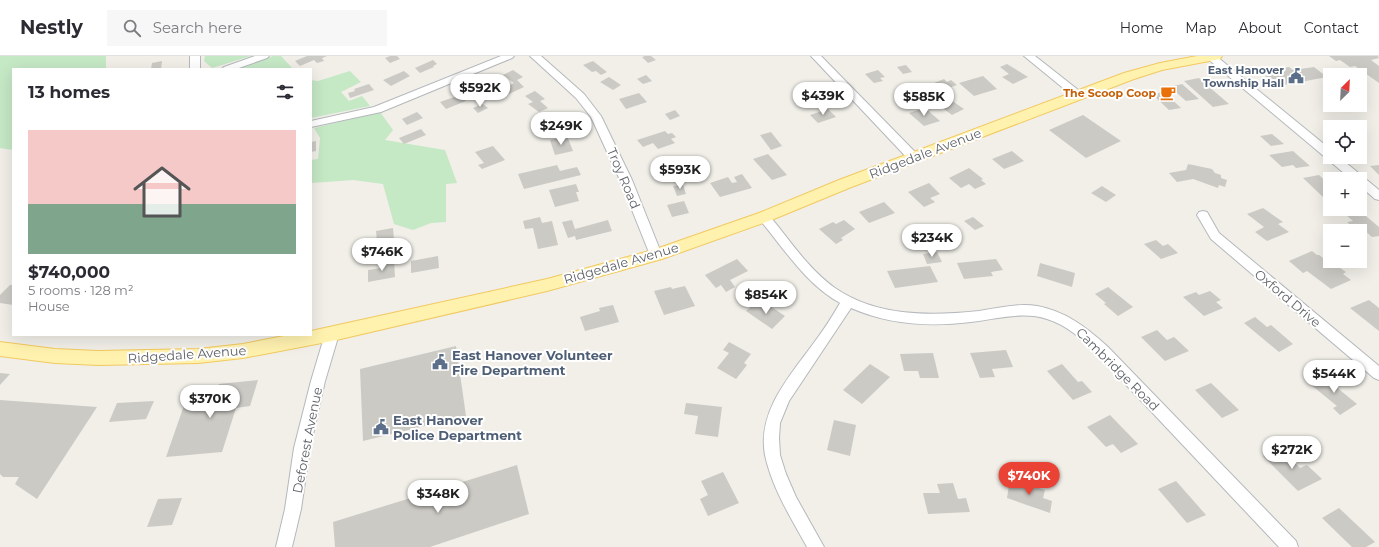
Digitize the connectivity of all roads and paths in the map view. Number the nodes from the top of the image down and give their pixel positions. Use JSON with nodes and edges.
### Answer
{"nodes":[{"id":1,"x":196,"y":56,"type":"edge"},
{"id":2,"x":264,"y":56,"type":"edge"},
{"id":3,"x":509,"y":56,"type":"edge"},
{"id":4,"x":535,"y":56,"type":"edge"},
{"id":5,"x":816,"y":56,"type":"edge"},
{"id":6,"x":1029,"y":56,"type":"edge"},
{"id":7,"x":1214,"y":57,"type":"edge"},
{"id":8,"x":195,"y":68,"type":"edge"},
{"id":9,"x":230,"y":68,"type":"edge"},
{"id":10,"x":1078,"y":95,"type":"junction"},
{"id":11,"x":312,"y":124,"type":"edge"},
{"id":12,"x":1323,"y":149,"type":"edge"},
{"id":13,"x":914,"y":158,"type":"junction"},
{"id":14,"x":1340,"y":164,"type":"edge"},
{"id":15,"x":1350,"y":172,"type":"edge"},
{"id":16,"x":1367,"y":186,"type":"edge"},
{"id":17,"x":1379,"y":196,"type":"edge"},
{"id":18,"x":1203,"y":215,"type":"dead end"},
{"id":19,"x":764,"y":217,"type":"junction"},
{"id":20,"x":656,"y":255,"type":"junction"},
{"id":21,"x":848,"y":302,"type":"junction"},
{"id":22,"x":332,"y":334,"type":"junction"},
{"id":23,"x":0,"y":349,"type":"edge"},
{"id":24,"x":1379,"y":374,"type":"edge"},
{"id":25,"x":284,"y":547,"type":"edge"},
{"id":26,"x":816,"y":547,"type":"edge"},
{"id":27,"x":1290,"y":547,"type":"edge"}],
"edges":[{"from":1,"to":8,"type":"street"},
{"from":2,"to":9,"type":"street"},
{"from":3,"to":11,"type":"street"},
{"from":4,"to":20,"type":"street","name":"Troy Road"},
{"from":5,"to":13,"type":"street"},
{"from":6,"to":10,"type":"street"},
{"from":7,"to":10,"type":"main road","name":"Ridgedale Avenue"},
{"from":7,"to":12,"type":"street"},
{"from":10,"to":13,"type":"main road","name":"Ridgedale Avenue"},
{"from":13,"to":19,"type":"main road","name":"Ridgedale Avenue"},
{"from":14,"to":15,"type":"street"},
{"from":16,"to":17,"type":"street"},
{"from":18,"to":24,"type":"street","name":"Oxford Drive"},
{"from":19,"to":20,"type":"main road","name":"Ridgedale Avenue"},
{"from":19,"to":21,"type":"street","name":"Cambridge Road"},
{"from":20,"to":22,"type":"main road","name":"Ridgedale Avenue"},
{"from":21,"to":26,"type":"street"},
{"from":21,"to":27,"type":"street","name":"Cambridge Road"},
{"from":22,"to":23,"type":"main road","name":"Ridgedale Avenue"},
{"from":22,"to":25,"type":"street","name":"Deforest Avenue"}]}
